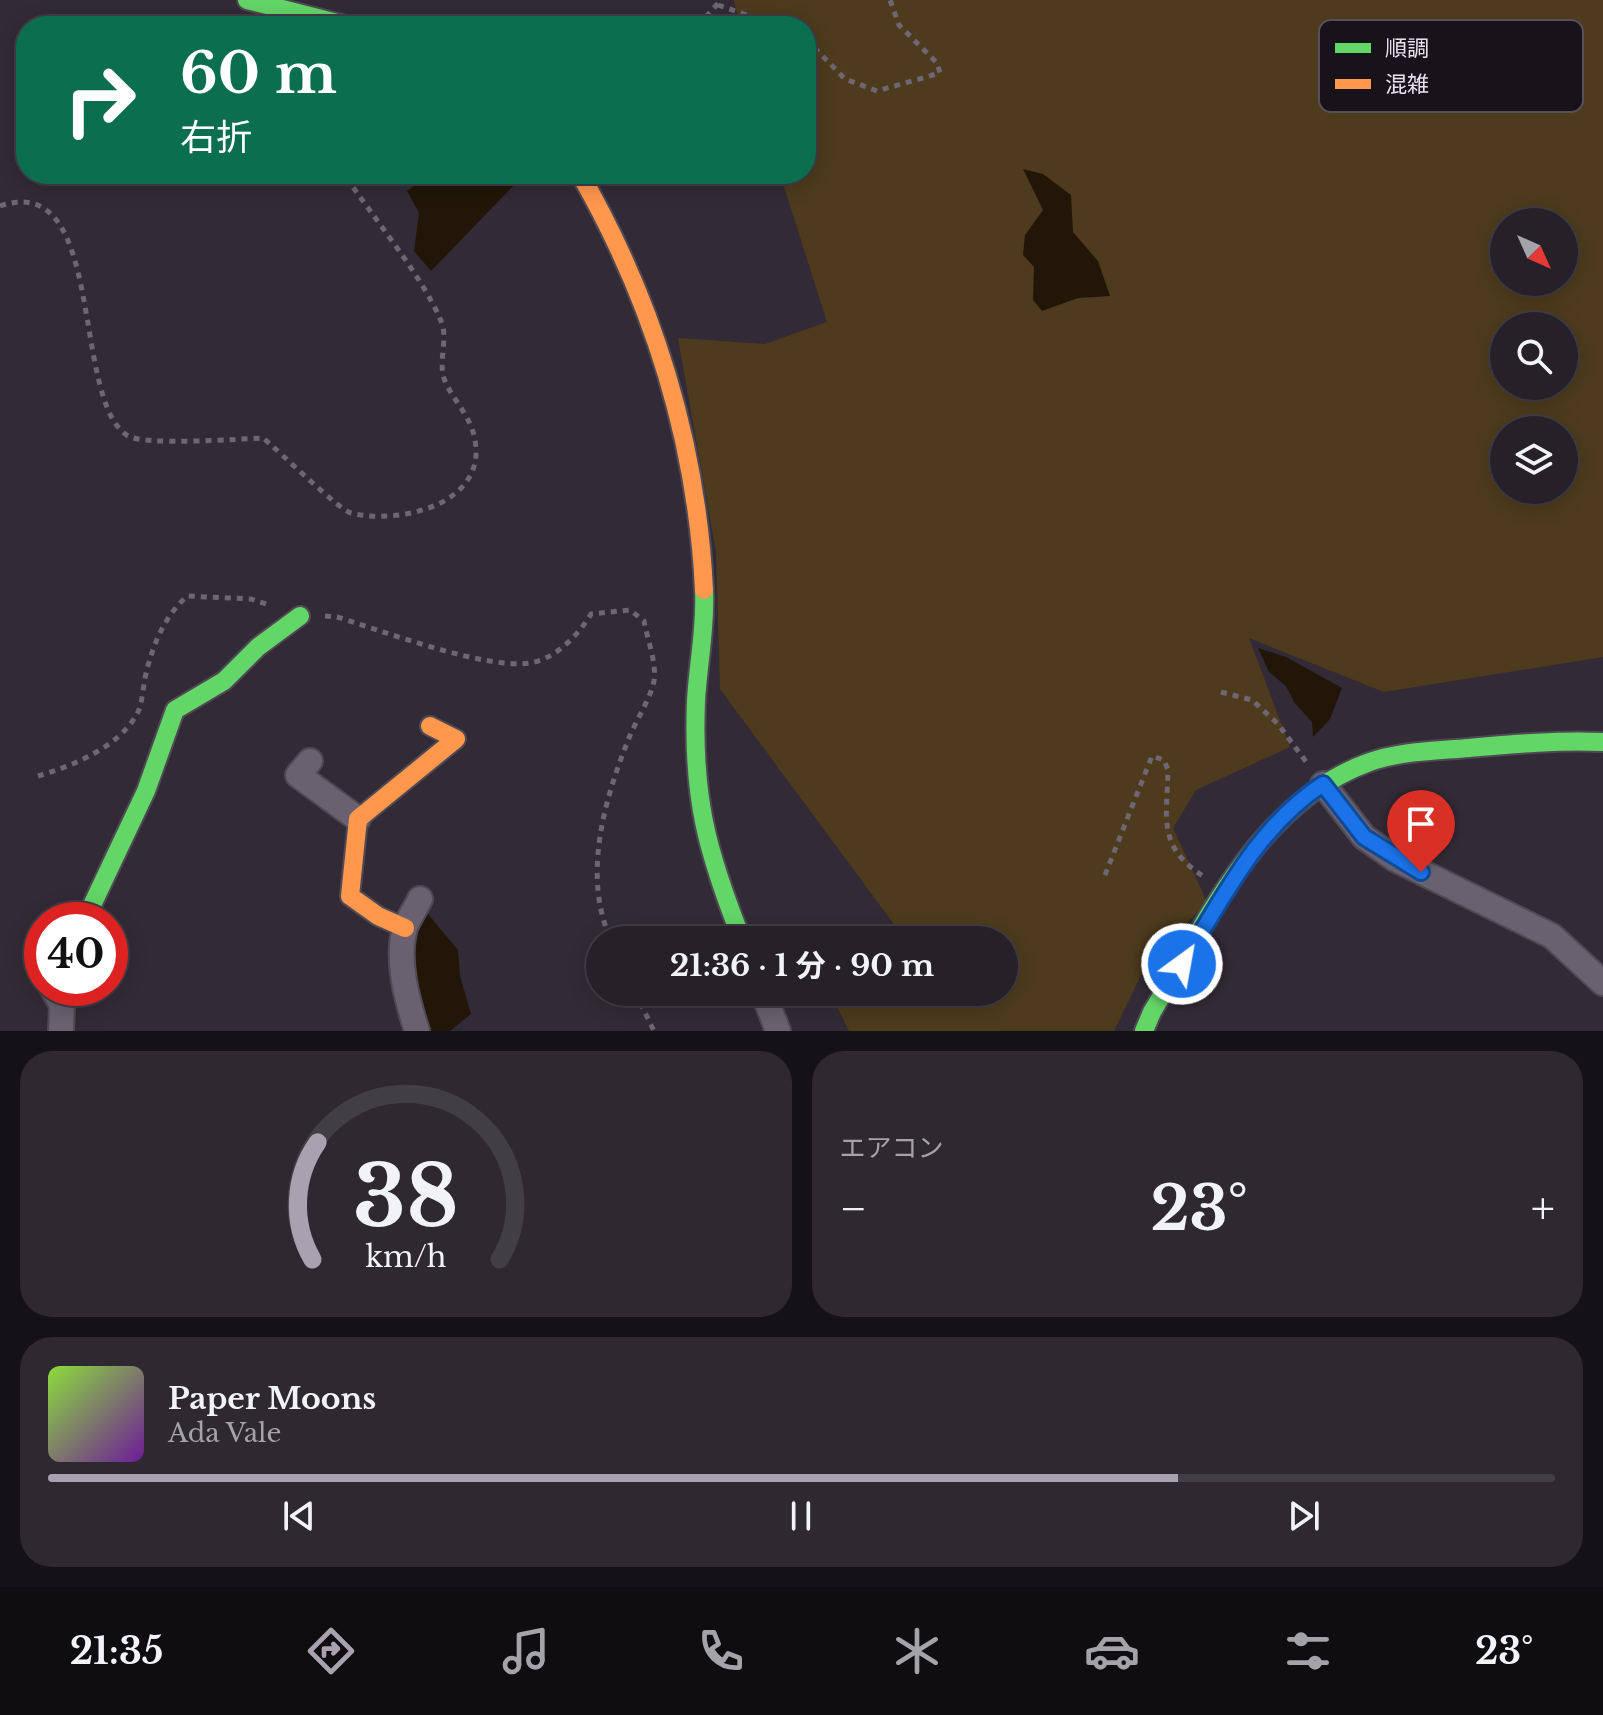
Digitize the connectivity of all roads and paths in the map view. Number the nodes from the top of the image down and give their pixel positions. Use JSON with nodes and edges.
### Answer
{"nodes":[{"id":1,"x":247,"y":0,"type":"edge"},
{"id":2,"x":890,"y":0,"type":"edge"},
{"id":3,"x":719,"y":3,"type":"edge"},
{"id":4,"x":310,"y":16,"type":"edge"},
{"id":5,"x":752,"y":16,"type":"edge"},
{"id":6,"x":816,"y":49,"type":"edge"},
{"id":7,"x":351,"y":184,"type":"edge"},
{"id":8,"x":585,"y":184,"type":"edge"},
{"id":9,"x":0,"y":206,"type":"edge"},
{"id":10,"x":300,"y":616,"type":"junction"},
{"id":11,"x":1221,"y":692,"type":"dead end"},
{"id":12,"x":430,"y":726,"type":"dead end"},
{"id":13,"x":1603,"y":742,"type":"edge"},
{"id":14,"x":310,"y":761,"type":"dead end"},
{"id":15,"x":38,"y":776,"type":"dead end"},
{"id":16,"x":1323,"y":784,"type":"junction"},
{"id":17,"x":358,"y":819,"type":"junction"},
{"id":18,"x":1105,"y":875,"type":"dead end"},
{"id":19,"x":1227,"y":892,"type":"junction"},
{"id":20,"x":420,"y":899,"type":"dead end"},
{"id":21,"x":94,"y":902,"type":"edge"},
{"id":22,"x":605,"y":926,"type":"edge"},
{"id":23,"x":736,"y":926,"type":"edge"},
{"id":24,"x":405,"y":928,"type":"junction"},
{"id":25,"x":1603,"y":983,"type":"edge"},
{"id":26,"x":62,"y":1006,"type":"edge"},
{"id":27,"x":642,"y":1006,"type":"edge"},
{"id":28,"x":768,"y":1006,"type":"edge"},
{"id":29,"x":61,"y":1031,"type":"edge"},
{"id":30,"x":417,"y":1031,"type":"edge"},
{"id":31,"x":654,"y":1031,"type":"edge"},
{"id":32,"x":778,"y":1031,"type":"edge"},
{"id":33,"x":1144,"y":1031,"type":"edge"}],
"edges":[{"from":1,"to":4,"type":"street"},
{"from":2,"to":6,"type":"path"},
{"from":3,"to":5,"type":"path"},
{"from":7,"to":9,"type":"path"},
{"from":8,"to":23,"type":"street"},
{"from":10,"to":15,"type":"path"},
{"from":10,"to":21,"type":"street"},
{"from":10,"to":22,"type":"path"},
{"from":11,"to":16,"type":"path"},
{"from":12,"to":17,"type":"street"},
{"from":13,"to":16,"type":"street"},
{"from":14,"to":17,"type":"street"},
{"from":16,"to":19,"type":"street"},
{"from":16,"to":25,"type":"street"},
{"from":17,"to":24,"type":"street"},
{"from":18,"to":19,"type":"path"},
{"from":19,"to":33,"type":"street"},
{"from":20,"to":24,"type":"street"},
{"from":24,"to":30,"type":"street"},
{"from":26,"to":29,"type":"street"},
{"from":27,"to":31,"type":"path"},
{"from":28,"to":32,"type":"street"}]}
